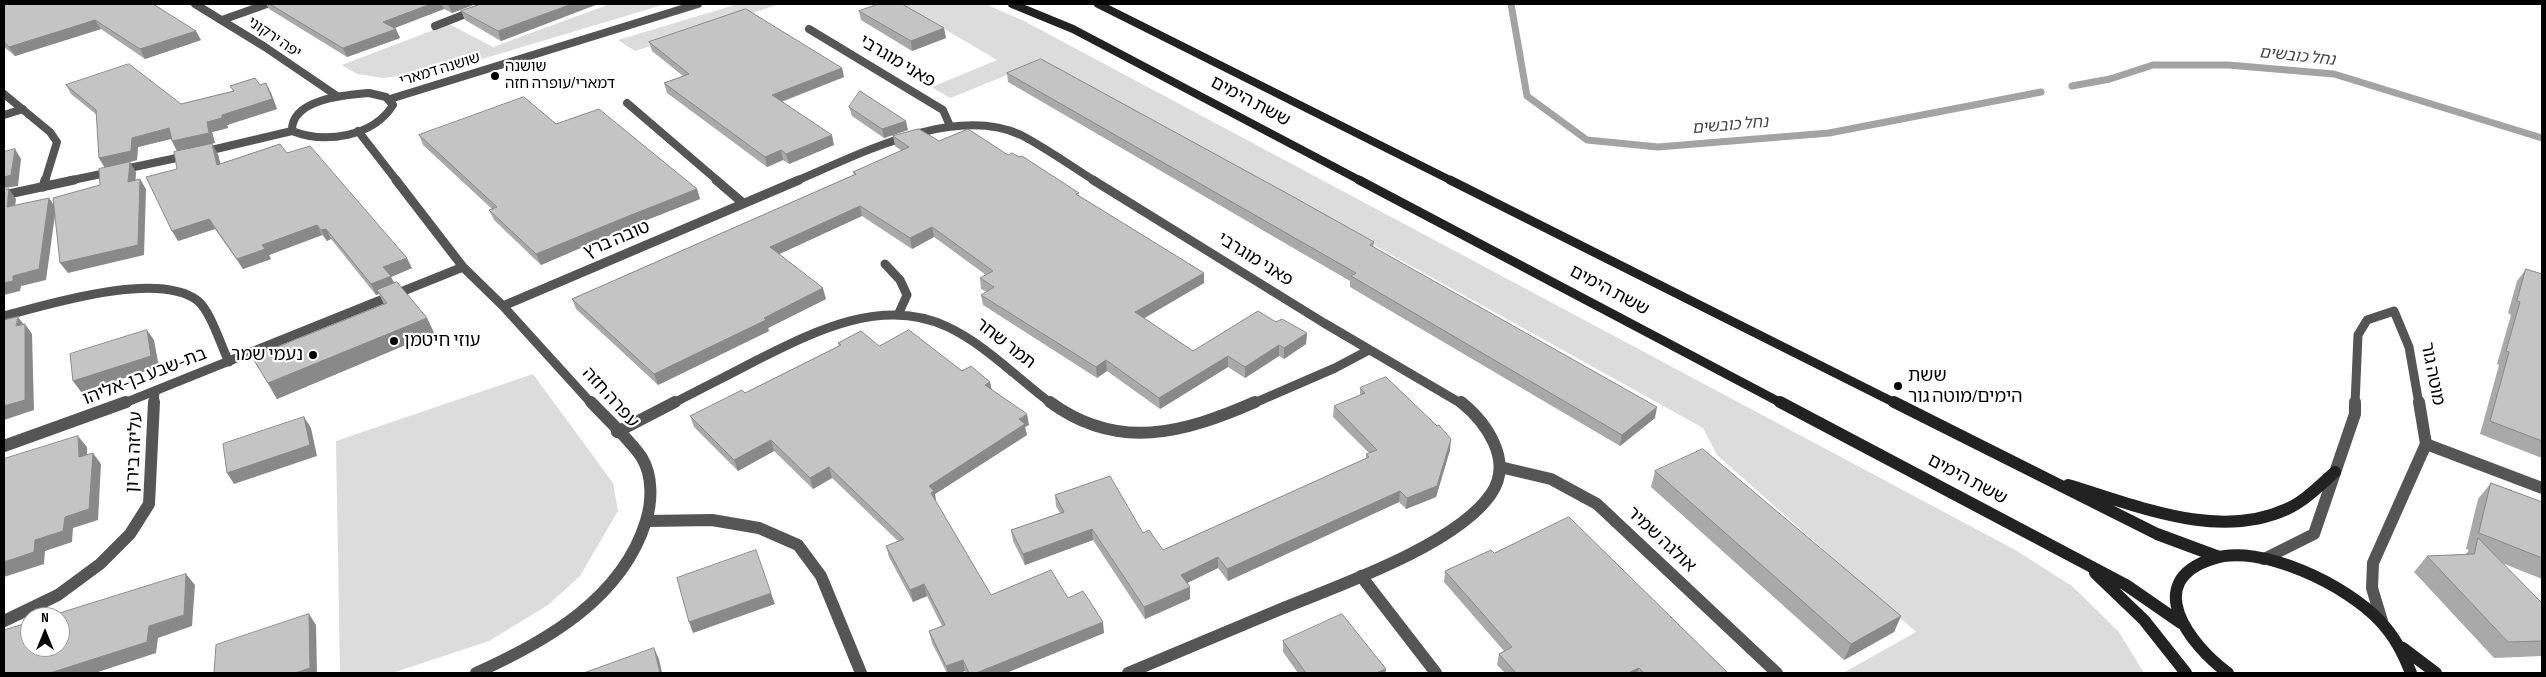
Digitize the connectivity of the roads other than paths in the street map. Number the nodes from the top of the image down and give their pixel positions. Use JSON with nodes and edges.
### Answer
{"nodes":[{"id":1,"x":195,"y":4,"type":"edge"},
{"id":2,"x":267,"y":4,"type":"edge"},
{"id":3,"x":491,"y":4,"type":"edge"},
{"id":4,"x":698,"y":4,"type":"edge"},
{"id":5,"x":1012,"y":4,"type":"edge"},
{"id":6,"x":1098,"y":4,"type":"edge"},
{"id":7,"x":222,"y":20,"type":"junction"},
{"id":8,"x":435,"y":26,"type":"dead end"},
{"id":9,"x":809,"y":29,"type":"dead end"},
{"id":10,"x":4,"y":94,"type":"edge"},
{"id":11,"x":336,"y":96,"type":"junction"},
{"id":12,"x":390,"y":99,"type":"junction"},
{"id":13,"x":626,"y":103,"type":"dead end"},
{"id":14,"x":23,"y":109,"type":"junction"},
{"id":15,"x":4,"y":115,"type":"edge"},
{"id":16,"x":950,"y":126,"type":"junction"},
{"id":17,"x":292,"y":131,"type":"junction"},
{"id":18,"x":358,"y":131,"type":"junction"},
{"id":19,"x":43,"y":187,"type":"junction"},
{"id":20,"x":4,"y":195,"type":"edge"},
{"id":21,"x":743,"y":203,"type":"junction"},
{"id":22,"x":885,"y":264,"type":"dead end"},
{"id":23,"x":463,"y":267,"type":"junction"},
{"id":24,"x":503,"y":306,"type":"junction"},
{"id":25,"x":898,"y":315,"type":"junction"},
{"id":26,"x":4,"y":316,"type":"edge"},
{"id":27,"x":1369,"y":350,"type":"junction"},
{"id":28,"x":229,"y":362,"type":"junction"},
{"id":29,"x":155,"y":392,"type":"junction"},
{"id":30,"x":617,"y":432,"type":"junction"},
{"id":31,"x":2426,"y":444,"type":"junction"},
{"id":32,"x":4,"y":446,"type":"edge"},
{"id":33,"x":1500,"y":467,"type":"junction"},
{"id":34,"x":2335,"y":472,"type":"junction"},
{"id":35,"x":2043,"y":477,"type":"junction"},
{"id":36,"x":2542,"y":488,"type":"edge"},
{"id":37,"x":647,"y":521,"type":"junction"},
{"id":38,"x":2219,"y":557,"type":"junction"},
{"id":39,"x":2264,"y":559,"type":"junction"},
{"id":40,"x":2078,"y":560,"type":"junction"},
{"id":41,"x":1361,"y":576,"type":"junction"},
{"id":42,"x":4,"y":621,"type":"edge"},
{"id":43,"x":2382,"y":621,"type":"junction"},
{"id":44,"x":2181,"y":623,"type":"junction"},
{"id":45,"x":2402,"y":647,"type":"junction"},
{"id":46,"x":2218,"y":669,"type":"edge"},
{"id":47,"x":476,"y":673,"type":"edge"},
{"id":48,"x":861,"y":673,"type":"edge"},
{"id":49,"x":1128,"y":673,"type":"edge"},
{"id":50,"x":1436,"y":673,"type":"edge"},
{"id":51,"x":1777,"y":673,"type":"edge"},
{"id":52,"x":2186,"y":673,"type":"edge"},
{"id":53,"x":2228,"y":673,"type":"edge"},
{"id":54,"x":2410,"y":673,"type":"edge"},
{"id":55,"x":2436,"y":673,"type":"edge"}],
"edges":[{"from":1,"to":7,"type":"street","name":"יפה ירקוני"},
{"from":2,"to":7,"type":"street"},
{"from":3,"to":8,"type":"street"},
{"from":4,"to":12,"type":"street","name":"שושנה דמארי"},
{"from":5,"to":40,"type":"main road","name":"ששת הימים"},
{"from":6,"to":35,"type":"main road","name":"ששת הימים"},
{"from":7,"to":11,"type":"street","name":"יפה ירקוני"},
{"from":9,"to":16,"type":"street","name":"פאני מוגרבי"},
{"from":10,"to":14,"type":"street"},
{"from":11,"to":12,"type":"street"},
{"from":11,"to":17,"type":"street"},
{"from":12,"to":18,"type":"street"},
{"from":13,"to":21,"type":"street"},
{"from":14,"to":15,"type":"street"},
{"from":14,"to":19,"type":"street"},
{"from":16,"to":21,"type":"street","name":"טובה ברץ"},
{"from":16,"to":27,"type":"street","name":"פאני מוגרבי"},
{"from":17,"to":18,"type":"street"},
{"from":17,"to":19,"type":"street"},
{"from":18,"to":23,"type":"street","name":"עפרה חזה"},
{"from":19,"to":20,"type":"street"},
{"from":21,"to":24,"type":"street","name":"טובה ברץ"},
{"from":22,"to":25,"type":"street"},
{"from":23,"to":24,"type":"street","name":"עפרה חזה"},
{"from":23,"to":28,"type":"street","name":"בת-שבע בן-אליהו"},
{"from":24,"to":30,"type":"street","name":"עפרה חזה"},
{"from":25,"to":27,"type":"street","name":"תמר שחר"},
{"from":25,"to":30,"type":"street","name":"תמר שחר"},
{"from":26,"to":28,"type":"street"},
{"from":27,"to":33,"type":"street","name":"פאני מוגרבי"},
{"from":28,"to":29,"type":"street","name":"בת-שבע בן-אליהו"},
{"from":29,"to":32,"type":"street","name":"בת-שבע בן-אליהו"},
{"from":29,"to":42,"type":"street","name":"עליזה בירון"},
{"from":30,"to":37,"type":"street","name":"עפרה חזה"},
{"from":31,"to":34,"type":"street","name":"מוטה גור"},
{"from":31,"to":36,"type":"street"},
{"from":31,"to":43,"type":"street"},
{"from":33,"to":41,"type":"street","name":"פאני מוגרבי"},
{"from":33,"to":51,"type":"street","name":"אולגה שמיר"},
{"from":34,"to":35,"type":"main road"},
{"from":34,"to":39,"type":"street","name":"מוטה גור"},
{"from":35,"to":38,"type":"main road","name":"ששת הימים"},
{"from":37,"to":47,"type":"street","name":"עפרה חזה"},
{"from":37,"to":48,"type":"street"},
{"from":38,"to":39,"type":"main road"},
{"from":38,"to":44,"type":"main road"},
{"from":39,"to":43,"type":"main road"},
{"from":40,"to":44,"type":"main road","name":"ששת הימים"},
{"from":40,"to":52,"type":"main road"},
{"from":41,"to":49,"type":"street","name":"פאני מוגרבי"},
{"from":41,"to":50,"type":"street"},
{"from":43,"to":45,"type":"main road"},
{"from":44,"to":46,"type":"main road"},
{"from":45,"to":54,"type":"main road"},
{"from":45,"to":55,"type":"main road"},
{"from":46,"to":53,"type":"main road"}]}
